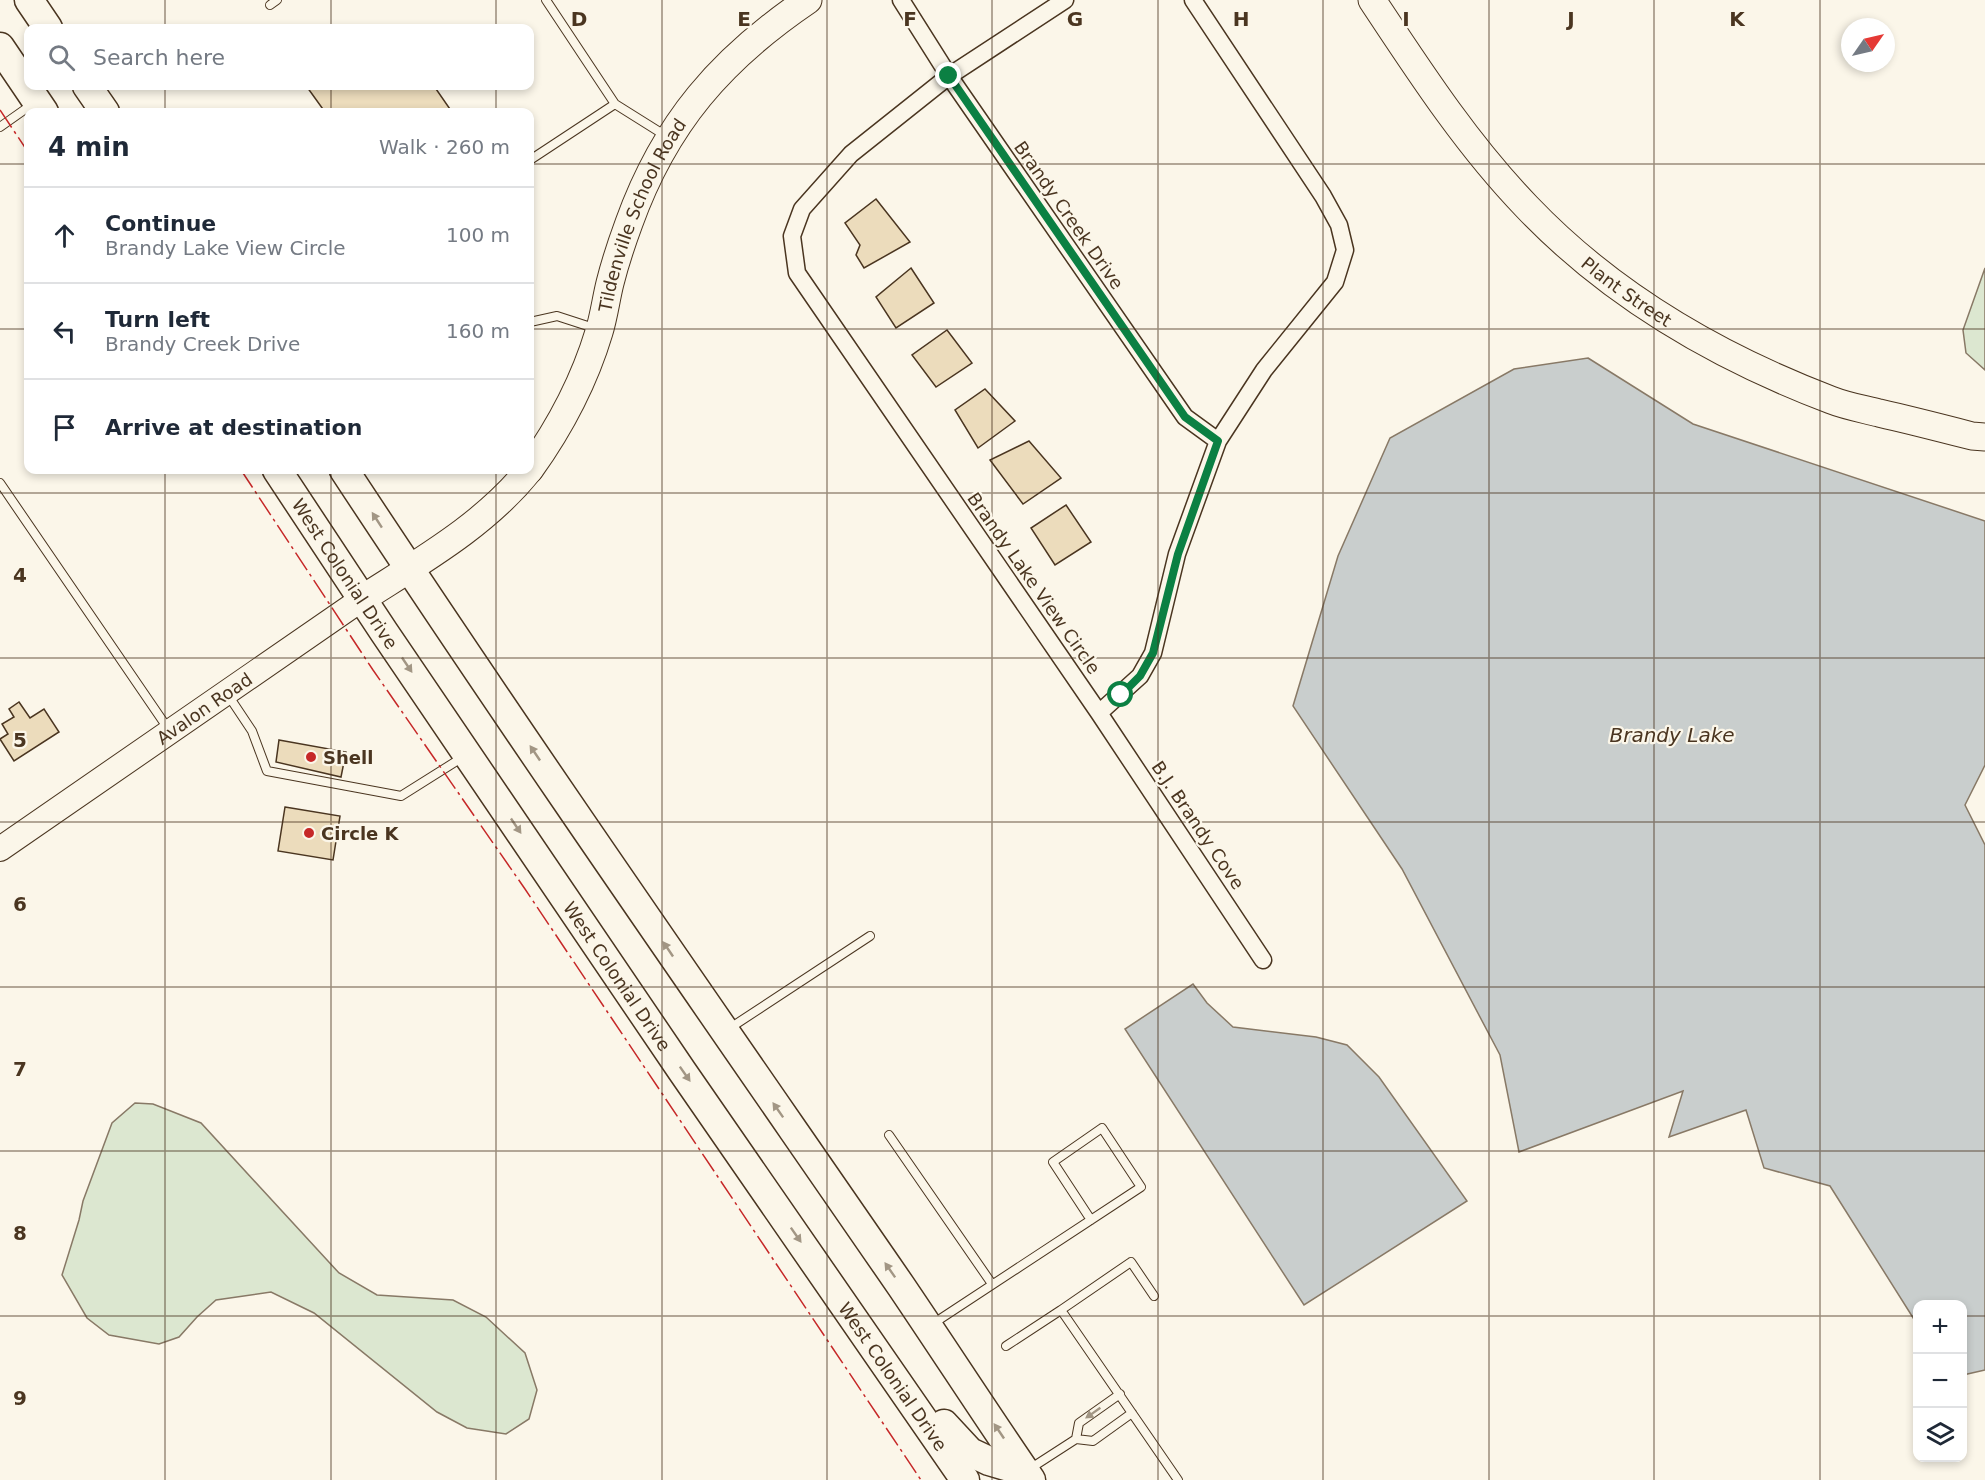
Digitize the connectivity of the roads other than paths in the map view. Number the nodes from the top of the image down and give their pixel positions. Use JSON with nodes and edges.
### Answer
{"nodes":[{"id":1,"x":29,"y":0,"type":"edge"},
{"id":2,"x":546,"y":0,"type":"edge"},
{"id":3,"x":807,"y":0,"type":"edge"},
{"id":4,"x":901,"y":0,"type":"edge"},
{"id":5,"x":1065,"y":0,"type":"edge"},
{"id":6,"x":1193,"y":0,"type":"edge"},
{"id":7,"x":1371,"y":0,"type":"edge"},
{"id":8,"x":45,"y":24,"type":"edge"},
{"id":9,"x":0,"y":47,"type":"edge"},
{"id":10,"x":949,"y":76,"type":"junction"},
{"id":11,"x":24,"y":83,"type":"edge"},
{"id":12,"x":29,"y":90,"type":"edge"},
{"id":13,"x":90,"y":90,"type":"edge"},
{"id":14,"x":615,"y":104,"type":"junction"},
{"id":15,"x":40,"y":107,"type":"edge"},
{"id":16,"x":102,"y":108,"type":"edge"},
{"id":17,"x":24,"y":115,"type":"edge"},
{"id":18,"x":0,"y":127,"type":"edge"},
{"id":19,"x":668,"y":138,"type":"junction"},
{"id":20,"x":534,"y":157,"type":"edge"},
{"id":21,"x":534,"y":321,"type":"edge"},
{"id":22,"x":600,"y":330,"type":"junction"},
{"id":23,"x":1985,"y":437,"type":"edge"},
{"id":24,"x":1218,"y":441,"type":"junction"},
{"id":25,"x":534,"y":463,"type":"edge"},
{"id":26,"x":280,"y":474,"type":"edge"},
{"id":27,"x":347,"y":474,"type":"edge"},
{"id":28,"x":524,"y":474,"type":"edge"},
{"id":29,"x":0,"y":483,"type":"edge"},
{"id":30,"x":409,"y":568,"type":"junction"},
{"id":31,"x":362,"y":599,"type":"junction"},
{"id":32,"x":226,"y":692,"type":"junction"},
{"id":33,"x":1100,"y":713,"type":"junction"},
{"id":34,"x":171,"y":732,"type":"junction"},
{"id":35,"x":468,"y":754,"type":"junction"},
{"id":36,"x":0,"y":849,"type":"edge"},
{"id":37,"x":870,"y":936,"type":"dead end"},
{"id":38,"x":1263,"y":960,"type":"dead end"},
{"id":39,"x":725,"y":1032,"type":"junction"},
{"id":40,"x":889,"y":1135,"type":"dead end"},
{"id":41,"x":1092,"y":1220,"type":"junction"},
{"id":42,"x":992,"y":1284,"type":"junction"},
{"id":43,"x":1154,"y":1296,"type":"dead end"},
{"id":44,"x":1061,"y":1310,"type":"junction"},
{"id":45,"x":928,"y":1327,"type":"junction"},
{"id":46,"x":870,"y":1342,"type":"junction"},
{"id":47,"x":1006,"y":1346,"type":"dead end"},
{"id":48,"x":1119,"y":1394,"type":"junction"},
{"id":49,"x":1132,"y":1413,"type":"junction"},
{"id":50,"x":1076,"y":1439,"type":"junction"},
{"id":51,"x":1029,"y":1476,"type":"edge"},
{"id":52,"x":965,"y":1480,"type":"edge"},
{"id":53,"x":1178,"y":1480,"type":"edge"}],
"edges":[{"from":1,"to":8,"type":"highway"},
{"from":2,"to":14,"type":"lane"},
{"from":3,"to":19,"type":"main road","name":"Tildenville School Road"},
{"from":4,"to":10,"type":"street","name":"Brandy Creek Drive"},
{"from":5,"to":10,"type":"street","name":"Brandy Lake View Circle"},
{"from":6,"to":24,"type":"street"},
{"from":7,"to":23,"type":"main road","name":"Plant Street"},
{"from":9,"to":11,"type":"highway"},
{"from":10,"to":24,"type":"street","name":"Brandy Creek Drive"},
{"from":10,"to":33,"type":"street","name":"Brandy Lake View Circle"},
{"from":12,"to":15,"type":"highway"},
{"from":13,"to":16,"type":"highway"},
{"from":14,"to":19,"type":"lane"},
{"from":14,"to":20,"type":"lane"},
{"from":17,"to":18,"type":"lane"},
{"from":19,"to":22,"type":"main road","name":"Tildenville School Road"},
{"from":21,"to":22,"type":"lane"},
{"from":22,"to":25,"type":"main road","name":"Tildenville School Road"},
{"from":24,"to":33,"type":"street"},
{"from":26,"to":31,"type":"highway","name":"West Colonial Drive"},
{"from":30,"to":27,"type":"highway","one_way":true},
{"from":28,"to":30,"type":"main road","name":"Tildenville School Road"},
{"from":29,"to":34,"type":"lane"},
{"from":30,"to":31,"type":"main road","name":"Avalon Road"},
{"from":39,"to":30,"type":"highway","one_way":true},
{"from":31,"to":32,"type":"main road","name":"Avalon Road"},
{"from":31,"to":35,"type":"highway","name":"West Colonial Drive","one_way":true},
{"from":32,"to":34,"type":"main road","name":"Avalon Road"},
{"from":32,"to":35,"type":"lane"},
{"from":33,"to":38,"type":"street","name":"B.J. Brandy Cove"},
{"from":34,"to":36,"type":"main road","name":"Avalon Road"},
{"from":35,"to":46,"type":"highway","name":"West Colonial Drive","one_way":true},
{"from":37,"to":39,"type":"lane"},
{"from":45,"to":39,"type":"highway","one_way":true},
{"from":40,"to":42,"type":"lane"},
{"from":41,"to":41,"type":"lane"},
{"from":41,"to":42,"type":"lane"},
{"from":42,"to":45,"type":"lane"},
{"from":43,"to":44,"type":"lane"},
{"from":44,"to":47,"type":"lane"},
{"from":44,"to":48,"type":"lane"},
{"from":51,"to":45,"type":"highway","one_way":true},
{"from":46,"to":51,"type":"highway"},
{"from":46,"to":52,"type":"highway","name":"West Colonial Drive"},
{"from":48,"to":49,"type":"lane"},
{"from":48,"to":50,"type":"lane","one_way":true},
{"from":49,"to":50,"type":"lane"},
{"from":49,"to":53,"type":"lane"},
{"from":50,"to":51,"type":"lane"}]}
